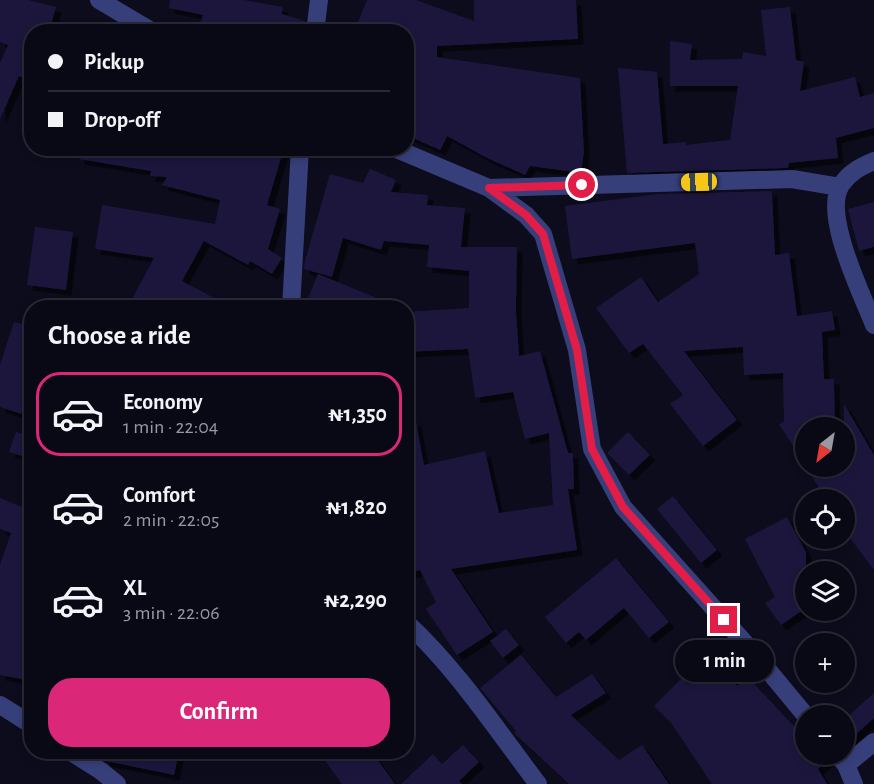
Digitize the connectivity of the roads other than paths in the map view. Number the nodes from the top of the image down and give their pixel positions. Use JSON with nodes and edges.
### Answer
{"nodes":[{"id":1,"x":99,"y":0,"type":"edge"},
{"id":2,"x":319,"y":0,"type":"edge"},
{"id":3,"x":140,"y":24,"type":"edge"},
{"id":4,"x":316,"y":24,"type":"edge"},
{"id":5,"x":300,"y":156,"type":"edge"},
{"id":6,"x":413,"y":156,"type":"edge"},
{"id":7,"x":874,"y":161,"type":"edge"},
{"id":8,"x":840,"y":187,"type":"junction"},
{"id":9,"x":489,"y":188,"type":"junction"},
{"id":10,"x":291,"y":300,"type":"edge"},
{"id":11,"x":874,"y":325,"type":"edge"},
{"id":12,"x":414,"y":629,"type":"edge"},
{"id":13,"x":0,"y":705,"type":"edge"},
{"id":14,"x":797,"y":705,"type":"edge"},
{"id":15,"x":24,"y":720,"type":"edge"},
{"id":16,"x":874,"y":742,"type":"edge"},
{"id":17,"x":855,"y":753,"type":"edge"},
{"id":18,"x":82,"y":759,"type":"edge"},
{"id":19,"x":844,"y":765,"type":"edge"},
{"id":20,"x":117,"y":784,"type":"edge"},
{"id":21,"x":538,"y":784,"type":"edge"},
{"id":22,"x":854,"y":784,"type":"edge"}],
"edges":[{"from":1,"to":3,"type":"street"},
{"from":2,"to":4,"type":"street"},
{"from":5,"to":10,"type":"street"},
{"from":6,"to":9,"type":"street"},
{"from":7,"to":8,"type":"street"},
{"from":8,"to":9,"type":"street"},
{"from":8,"to":11,"type":"street"},
{"from":9,"to":14,"type":"street"},
{"from":12,"to":21,"type":"street"},
{"from":13,"to":15,"type":"street"},
{"from":16,"to":17,"type":"street"},
{"from":18,"to":20,"type":"street"},
{"from":19,"to":22,"type":"street"}]}
